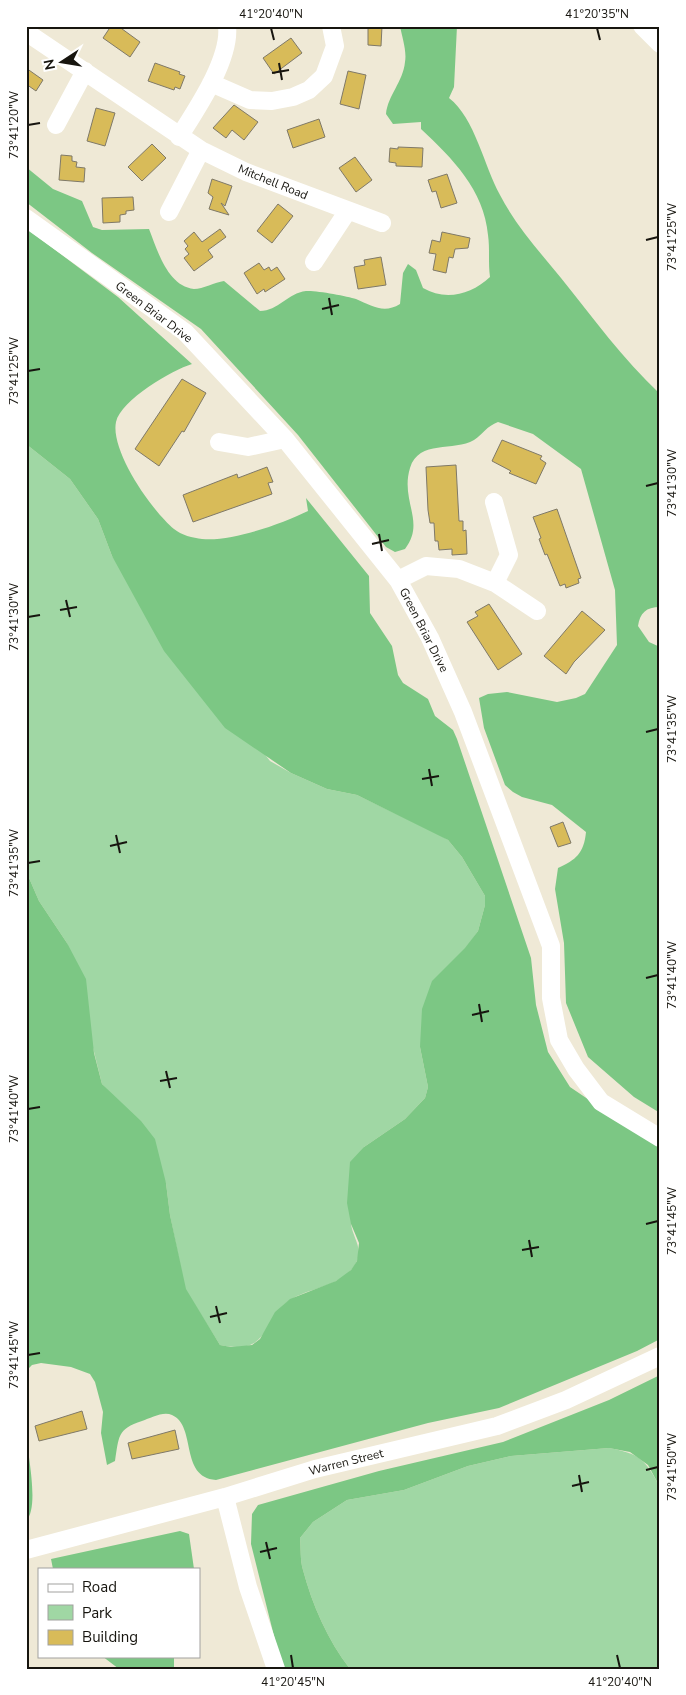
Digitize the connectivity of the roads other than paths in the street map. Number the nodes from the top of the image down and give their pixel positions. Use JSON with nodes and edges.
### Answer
{"nodes":[{"id":1,"x":227,"y":26,"type":"edge"},
{"id":2,"x":331,"y":26,"type":"edge"},
{"id":3,"x":642,"y":26,"type":"edge"},
{"id":4,"x":26,"y":32,"type":"edge"},
{"id":5,"x":660,"y":44,"type":"edge"},
{"id":6,"x":85,"y":71,"type":"junction"},
{"id":7,"x":211,"y":83,"type":"junction"},
{"id":8,"x":56,"y":125,"type":"dead end"},
{"id":9,"x":179,"y":138,"type":"junction"},
{"id":10,"x":201,"y":150,"type":"junction"},
{"id":11,"x":169,"y":212,"type":"dead end"},
{"id":12,"x":347,"y":212,"type":"junction"},
{"id":13,"x":26,"y":218,"type":"edge"},
{"id":14,"x":382,"y":223,"type":"dead end"},
{"id":15,"x":314,"y":262,"type":"dead end"},
{"id":16,"x":284,"y":439,"type":"junction"},
{"id":17,"x":219,"y":442,"type":"dead end"},
{"id":18,"x":494,"y":502,"type":"dead end"},
{"id":19,"x":398,"y":580,"type":"junction"},
{"id":20,"x":495,"y":583,"type":"junction"},
{"id":21,"x":537,"y":611,"type":"dead end"},
{"id":22,"x":660,"y":1138,"type":"edge"},
{"id":23,"x":660,"y":1356,"type":"edge"},
{"id":24,"x":225,"y":1497,"type":"junction"},
{"id":25,"x":26,"y":1550,"type":"edge"},
{"id":26,"x":276,"y":1669,"type":"edge"}],
"edges":[{"from":1,"to":7,"type":"street"},
{"from":2,"to":7,"type":"street"},
{"from":3,"to":5,"type":"street"},
{"from":4,"to":6,"type":"street","name":"Mitchell Road"},
{"from":6,"to":8,"type":"street"},
{"from":6,"to":9,"type":"street","name":"Mitchell Road"},
{"from":7,"to":9,"type":"street"},
{"from":9,"to":10,"type":"street","name":"Mitchell Road"},
{"from":10,"to":11,"type":"street"},
{"from":10,"to":12,"type":"street","name":"Mitchell Road"},
{"from":12,"to":14,"type":"street","name":"Mitchell Road"},
{"from":12,"to":15,"type":"street"},
{"from":13,"to":16,"type":"street","name":"Green Briar Drive"},
{"from":16,"to":17,"type":"street"},
{"from":16,"to":19,"type":"street","name":"Green Briar Drive"},
{"from":18,"to":20,"type":"street"},
{"from":19,"to":20,"type":"street"},
{"from":19,"to":22,"type":"street","name":"Green Briar Drive"},
{"from":20,"to":21,"type":"street"},
{"from":23,"to":24,"type":"street","name":"Warren Street"},
{"from":24,"to":25,"type":"street","name":"Warren Street"},
{"from":24,"to":26,"type":"street"}]}
